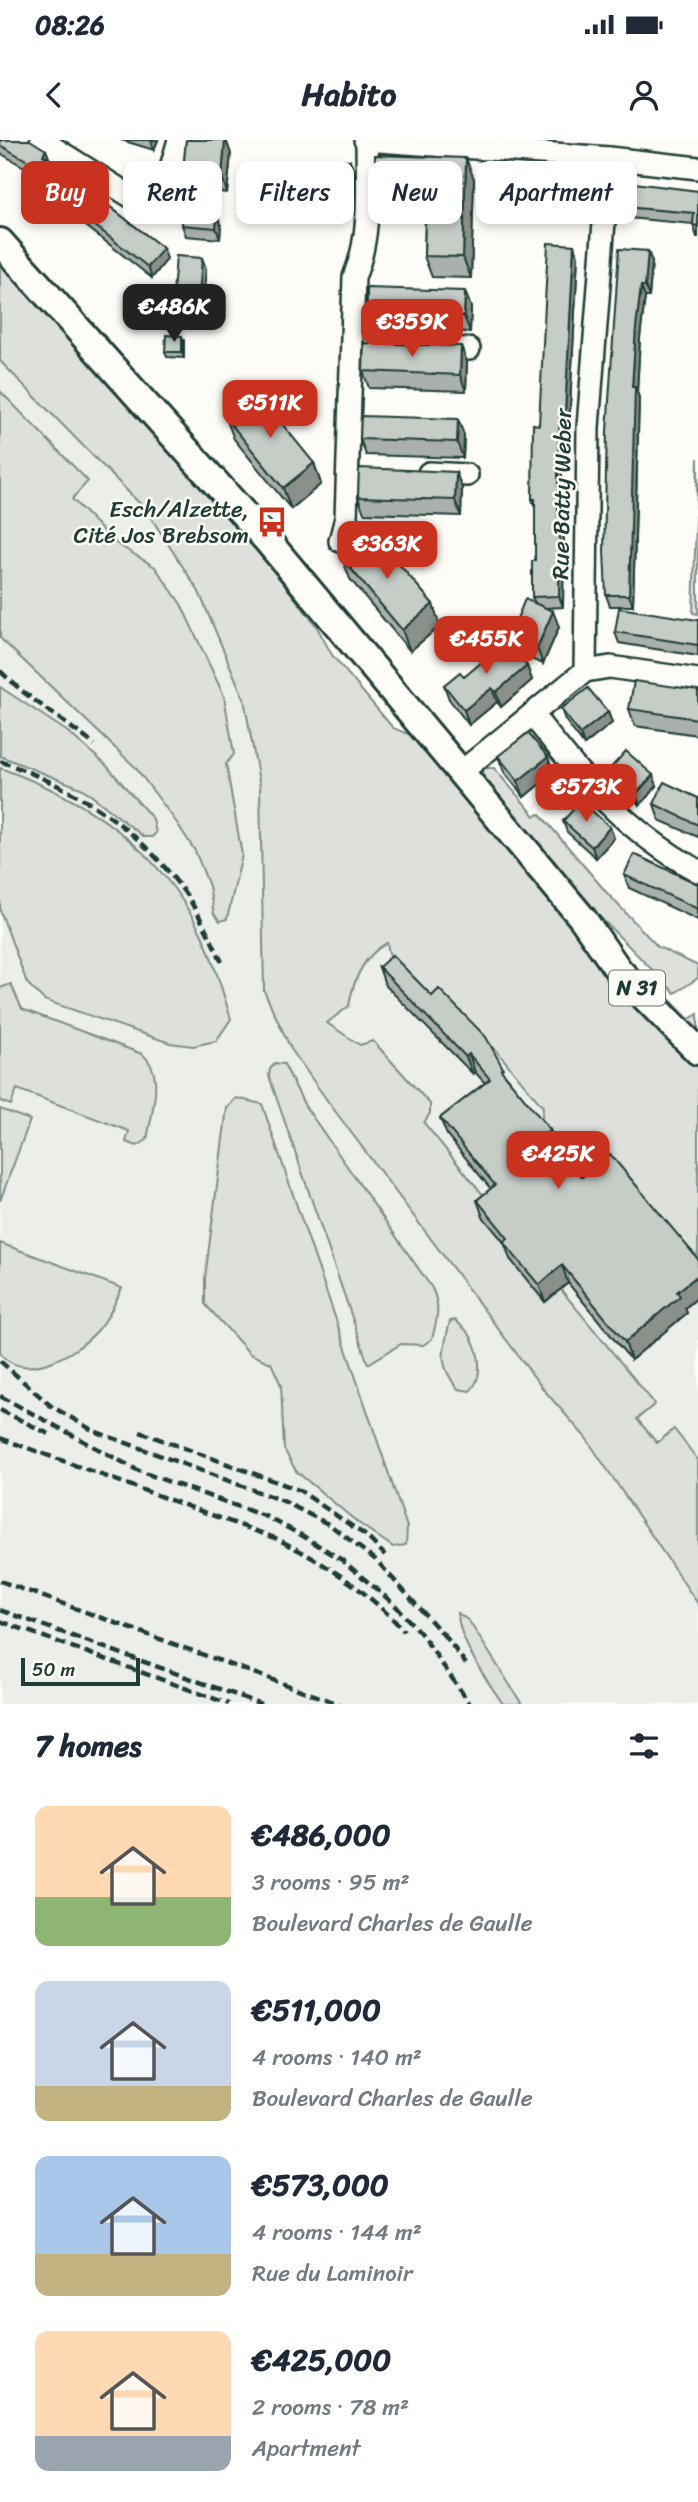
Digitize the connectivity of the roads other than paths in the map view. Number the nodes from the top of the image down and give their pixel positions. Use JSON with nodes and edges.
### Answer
{"nodes":[{"id":1,"x":41,"y":140,"type":"edge"},
{"id":2,"x":179,"y":140,"type":"edge"},
{"id":3,"x":366,"y":140,"type":"edge"},
{"id":4,"x":609,"y":158,"type":"junction"},
{"id":5,"x":698,"y":168,"type":"edge"},
{"id":6,"x":0,"y":242,"type":"edge"},
{"id":7,"x":350,"y":345,"type":"junction"},
{"id":8,"x":377,"y":346,"type":"edge"},
{"id":9,"x":416,"y":347,"type":"edge"},
{"id":10,"x":469,"y":349,"type":"dead end"},
{"id":11,"x":347,"y":471,"type":"junction"},
{"id":12,"x":373,"y":472,"type":"edge"},
{"id":13,"x":414,"y":473,"type":"edge"},
{"id":14,"x":467,"y":475,"type":"dead end"},
{"id":15,"x":340,"y":541,"type":"dead end"},
{"id":16,"x":585,"y":670,"type":"junction"},
{"id":17,"x":698,"y":680,"type":"edge"},
{"id":18,"x":532,"y":714,"type":"junction"},
{"id":19,"x":460,"y":773,"type":"junction"},
{"id":20,"x":698,"y":870,"type":"edge"},
{"id":21,"x":583,"y":919,"type":"junction"},
{"id":22,"x":698,"y":1028,"type":"edge"},
{"id":23,"x":698,"y":1051,"type":"edge"}],
"edges":[{"from":1,"to":2,"type":"street"},
{"from":3,"to":4,"type":"street"},
{"from":3,"to":7,"type":"street"},
{"from":4,"to":5,"type":"street"},
{"from":4,"to":16,"type":"street","name":"Rue Batty Weber"},
{"from":6,"to":19,"type":"main road","number":"N 31"},
{"from":7,"to":8,"type":"street"},
{"from":7,"to":11,"type":"street"},
{"from":9,"to":10,"type":"street"},
{"from":11,"to":12,"type":"street"},
{"from":11,"to":15,"type":"street"},
{"from":13,"to":14,"type":"street"},
{"from":16,"to":17,"type":"street"},
{"from":16,"to":18,"type":"street"},
{"from":18,"to":19,"type":"street"},
{"from":18,"to":20,"type":"street"},
{"from":19,"to":21,"type":"main road","number":"N 31"},
{"from":21,"to":22,"type":"main road","number":"N 31"},
{"from":21,"to":23,"type":"main road","number":"N 31"}]}
